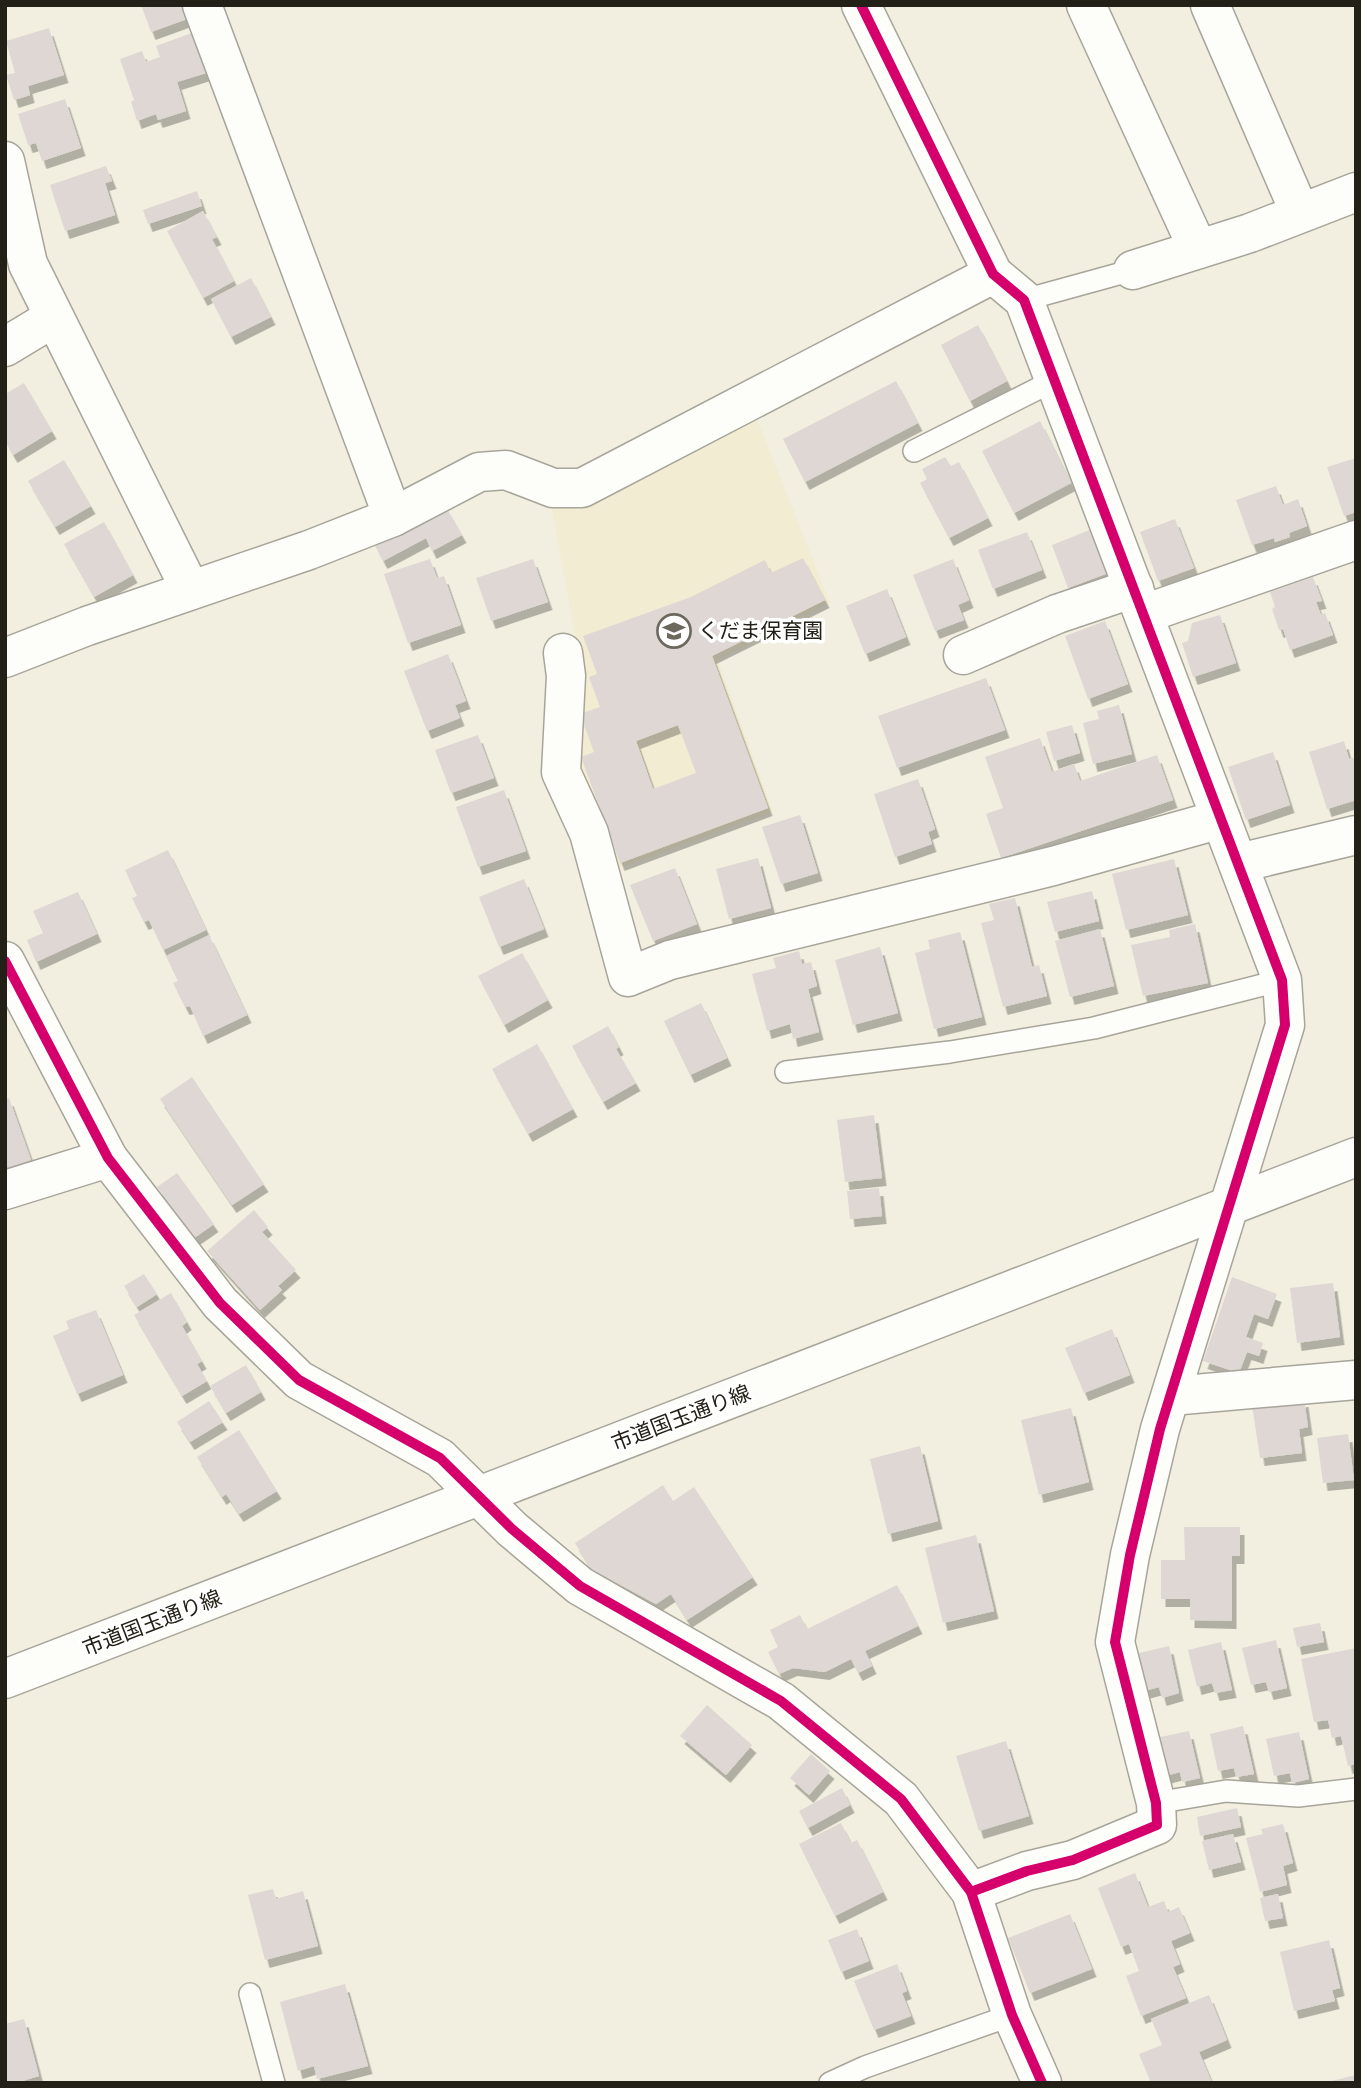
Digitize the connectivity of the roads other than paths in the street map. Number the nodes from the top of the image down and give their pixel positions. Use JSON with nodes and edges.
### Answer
{"nodes":[{"id":1,"x":202,"y":5,"type":"edge"},
{"id":2,"x":861,"y":5,"type":"edge"},
{"id":3,"x":1086,"y":5,"type":"edge"},
{"id":4,"x":1210,"y":5,"type":"edge"},
{"id":5,"x":5,"y":161,"type":"edge"},
{"id":6,"x":1356,"y":192,"type":"edge"},
{"id":7,"x":1300,"y":213,"type":"junction"},
{"id":8,"x":1198,"y":249,"type":"junction"},
{"id":9,"x":1133,"y":270,"type":"joint"},
{"id":10,"x":993,"y":274,"type":"junction"},
{"id":11,"x":1024,"y":300,"type":"junction"},
{"id":12,"x":53,"y":318,"type":"junction"},
{"id":13,"x":5,"y":347,"type":"edge"},
{"id":14,"x":1055,"y":380,"type":"junction"},
{"id":15,"x":915,"y":451,"type":"dead end"},
{"id":16,"x":393,"y":517,"type":"junction"},
{"id":17,"x":1356,"y":540,"type":"edge"},
{"id":18,"x":190,"y":589,"type":"junction"},
{"id":19,"x":1139,"y":601,"type":"junction"},
{"id":20,"x":563,"y":653,"type":"dead end"},
{"id":21,"x":963,"y":655,"type":"dead end"},
{"id":22,"x":5,"y":658,"type":"edge"},
{"id":23,"x":1222,"y":818,"type":"junction"},
{"id":24,"x":1356,"y":835,"type":"edge"},
{"id":25,"x":1239,"y":863,"type":"junction"},
{"id":26,"x":5,"y":961,"type":"edge"},
{"id":27,"x":1282,"y":980,"type":"junction"},
{"id":28,"x":786,"y":1072,"type":"dead end"},
{"id":29,"x":1356,"y":1157,"type":"edge"},
{"id":30,"x":108,"y":1158,"type":"junction"},
{"id":31,"x":5,"y":1190,"type":"edge"},
{"id":32,"x":1229,"y":1206,"type":"junction"},
{"id":33,"x":1356,"y":1380,"type":"edge"},
{"id":34,"x":1171,"y":1396,"type":"junction"},
{"id":35,"x":479,"y":1496,"type":"junction"},
{"id":36,"x":5,"y":1679,"type":"edge"},
{"id":37,"x":1356,"y":1789,"type":"edge"},
{"id":38,"x":1156,"y":1803,"type":"junction"},
{"id":39,"x":971,"y":1892,"type":"junction"},
{"id":40,"x":250,"y":1994,"type":"dead end"},
{"id":41,"x":1012,"y":2015,"type":"junction"},
{"id":42,"x":274,"y":2083,"type":"edge"},
{"id":43,"x":830,"y":2083,"type":"edge"},
{"id":44,"x":1042,"y":2083,"type":"edge"}],
"edges":[{"from":1,"to":16,"type":"street"},
{"from":2,"to":10,"type":"street"},
{"from":3,"to":8,"type":"street"},
{"from":4,"to":7,"type":"street"},
{"from":5,"to":12,"type":"street"},
{"from":6,"to":7,"type":"street"},
{"from":7,"to":8,"type":"street"},
{"from":8,"to":9,"type":"street"},
{"from":9,"to":11,"type":"lane"},
{"from":10,"to":11,"type":"street"},
{"from":10,"to":16,"type":"street"},
{"from":11,"to":14,"type":"street"},
{"from":12,"to":13,"type":"street"},
{"from":12,"to":18,"type":"street"},
{"from":14,"to":15,"type":"lane"},
{"from":14,"to":19,"type":"street"},
{"from":16,"to":18,"type":"street"},
{"from":17,"to":19,"type":"street"},
{"from":18,"to":22,"type":"street"},
{"from":19,"to":21,"type":"street"},
{"from":19,"to":23,"type":"street"},
{"from":20,"to":23,"type":"street"},
{"from":23,"to":25,"type":"street"},
{"from":24,"to":25,"type":"street"},
{"from":25,"to":27,"type":"street"},
{"from":26,"to":30,"type":"street"},
{"from":27,"to":28,"type":"lane"},
{"from":27,"to":32,"type":"street"},
{"from":29,"to":32,"type":"street","name":"市道国玉通り線"},
{"from":30,"to":31,"type":"street"},
{"from":30,"to":35,"type":"street"},
{"from":32,"to":34,"type":"street"},
{"from":32,"to":35,"type":"street","name":"市道国玉通り線"},
{"from":33,"to":34,"type":"street"},
{"from":34,"to":38,"type":"street"},
{"from":35,"to":36,"type":"street","name":"市道国玉通り線"},
{"from":35,"to":39,"type":"street"},
{"from":37,"to":38,"type":"lane"},
{"from":38,"to":39,"type":"street"},
{"from":39,"to":41,"type":"street"},
{"from":40,"to":42,"type":"lane"},
{"from":41,"to":43,"type":"lane"},
{"from":41,"to":44,"type":"street"}]}
